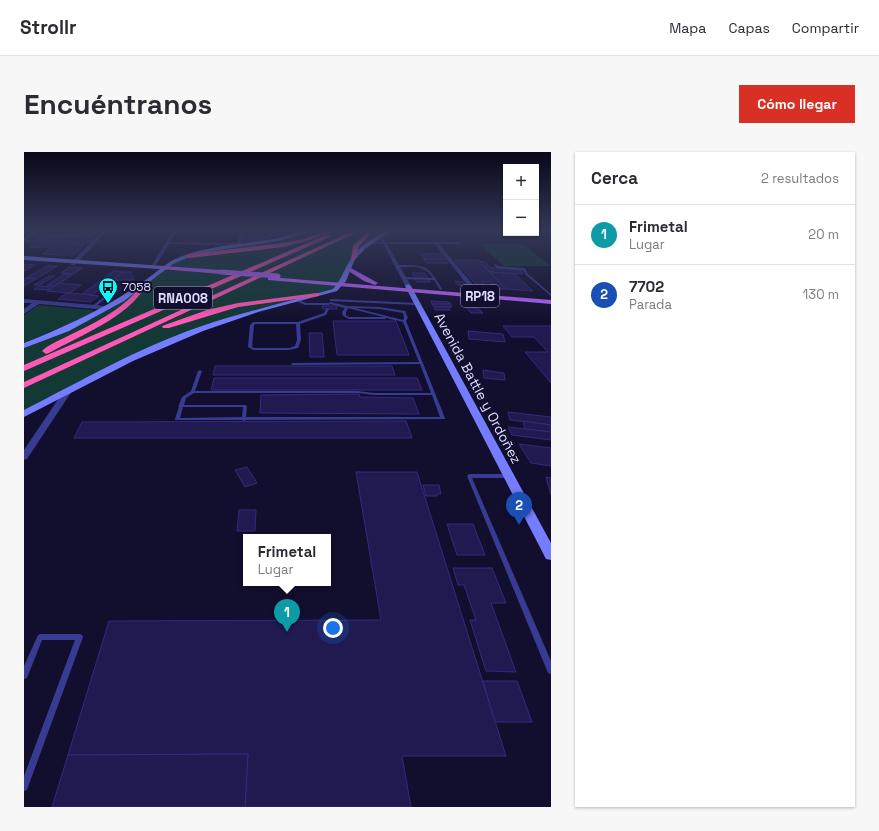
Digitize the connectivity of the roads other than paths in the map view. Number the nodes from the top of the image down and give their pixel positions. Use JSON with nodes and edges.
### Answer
{"nodes":[{"id":1,"x":353,"y":259,"type":"edge"},
{"id":2,"x":31,"y":260,"type":"edge"},
{"id":3,"x":77,"y":260,"type":"edge"},
{"id":4,"x":157,"y":260,"type":"edge"},
{"id":5,"x":176,"y":260,"type":"edge"},
{"id":6,"x":178,"y":260,"type":"edge"},
{"id":7,"x":274,"y":260,"type":"edge"},
{"id":8,"x":296,"y":260,"type":"edge"},
{"id":9,"x":395,"y":260,"type":"edge"},
{"id":10,"x":450,"y":260,"type":"edge"},
{"id":11,"x":74,"y":263,"type":"junction"},
{"id":12,"x":154,"y":264,"type":"junction"},
{"id":13,"x":495,"y":265,"type":"dead end"},
{"id":14,"x":398,"y":266,"type":"junction"},
{"id":15,"x":350,"y":269,"type":"junction"},
{"id":16,"x":163,"y":270,"type":"junction"},
{"id":17,"x":142,"y":271,"type":"junction"},
{"id":18,"x":404,"y":278,"type":"junction"},
{"id":19,"x":435,"y":279,"type":"junction"},
{"id":20,"x":342,"y":283,"type":"junction"},
{"id":21,"x":378,"y":284,"type":"junction"},
{"id":22,"x":143,"y":286,"type":"junction"},
{"id":23,"x":360,"y":286,"type":"junction"},
{"id":24,"x":409,"y":288,"type":"junction"},
{"id":25,"x":441,"y":289,"type":"junction"},
{"id":26,"x":332,"y":291,"type":"junction"},
{"id":27,"x":476,"y":291,"type":"junction"},
{"id":28,"x":317,"y":296,"type":"junction"},
{"id":29,"x":551,"y":296,"type":"edge"},
{"id":30,"x":105,"y":298,"type":"dead end"},
{"id":31,"x":24,"y":301,"type":"edge"},
{"id":32,"x":299,"y":301,"type":"junction"},
{"id":33,"x":38,"y":302,"type":"junction"},
{"id":34,"x":551,"y":302,"type":"edge"},
{"id":35,"x":329,"y":304,"type":"junction"},
{"id":36,"x":417,"y":304,"type":"junction"},
{"id":37,"x":93,"y":307,"type":"junction"},
{"id":38,"x":347,"y":307,"type":"junction"},
{"id":39,"x":106,"y":308,"type":"junction"},
{"id":40,"x":24,"y":312,"type":"edge"},
{"id":41,"x":392,"y":318,"type":"junction"},
{"id":42,"x":404,"y":321,"type":"junction"},
{"id":43,"x":298,"y":323,"type":"junction"},
{"id":44,"x":24,"y":346,"type":"edge"},
{"id":45,"x":108,"y":346,"type":"junction"},
{"id":46,"x":24,"y":362,"type":"edge"},
{"id":47,"x":420,"y":363,"type":"junction"},
{"id":48,"x":293,"y":364,"type":"dead end"},
{"id":49,"x":24,"y":368,"type":"edge"},
{"id":50,"x":200,"y":371,"type":"dead end"},
{"id":51,"x":24,"y":384,"type":"edge"},
{"id":52,"x":68,"y":391,"type":"junction"},
{"id":53,"x":194,"y":392,"type":"junction"},
{"id":54,"x":433,"y":394,"type":"junction"},
{"id":55,"x":180,"y":406,"type":"junction"},
{"id":56,"x":24,"y":414,"type":"edge"},
{"id":57,"x":244,"y":420,"type":"junction"},
{"id":58,"x":24,"y":458,"type":"edge"},
{"id":59,"x":509,"y":476,"type":"junction"},
{"id":60,"x":551,"y":555,"type":"edge"},
{"id":61,"x":551,"y":670,"type":"edge"},
{"id":62,"x":24,"y":675,"type":"edge"},
{"id":63,"x":24,"y":787,"type":"edge"}],
"edges":[{"from":1,"to":15,"type":"main road"},
{"from":2,"to":11,"type":"main road"},
{"from":3,"to":11,"type":"street"},
{"from":4,"to":12,"type":"street"},
{"from":5,"to":12,"type":"main road"},
{"from":6,"to":16,"type":"main road"},
{"from":7,"to":49,"type":"highway","number":"RNA008"},
{"from":8,"to":45,"type":"highway","number":"RNA008"},
{"from":9,"to":14,"type":"street","name":"Avenida Battle y Ordoñez"},
{"from":10,"to":27,"type":"street"},
{"from":11,"to":17,"type":"main road"},
{"from":12,"to":17,"type":"main road"},
{"from":13,"to":29,"type":"lane"},
{"from":14,"to":18,"type":"street","name":"Avenida Battle y Ordoñez"},
{"from":14,"to":19,"type":"lane"},
{"from":15,"to":20,"type":"main road"},
{"from":15,"to":21,"type":"main road","number":"RP18"},
{"from":16,"to":17,"type":"main road"},
{"from":16,"to":20,"type":"main road","number":"RP18"},
{"from":16,"to":20,"type":"main road","number":"RP18","bridge":true},
{"from":16,"to":22,"type":"main road"},
{"from":17,"to":22,"type":"main road"},
{"from":18,"to":19,"type":"lane"},
{"from":18,"to":24,"type":"street","name":"Avenida Battle y Ordoñez"},
{"from":19,"to":25,"type":"lane"},
{"from":20,"to":21,"type":"main road","number":"RP18"},
{"from":20,"to":23,"type":"main road","number":"RP18"},
{"from":20,"to":26,"type":"main road"},
{"from":21,"to":24,"type":"main road","number":"RP18"},
{"from":22,"to":39,"type":"main road"},
{"from":22,"to":46,"type":"highway"},
{"from":23,"to":24,"type":"main road","number":"RP18"},
{"from":23,"to":26,"type":"main road","number":"RP18"},
{"from":24,"to":25,"type":"main road","number":"RP18"},
{"from":24,"to":34,"type":"main road","number":"RP18"},
{"from":24,"to":36,"type":"main road","name":"Avenida Battle y Ordoñez"},
{"from":25,"to":27,"type":"main road","number":"RP18"},
{"from":26,"to":28,"type":"main road"},
{"from":26,"to":35,"type":"lane"},
{"from":27,"to":29,"type":"main road","number":"RP18"},
{"from":28,"to":32,"type":"main road"},
{"from":28,"to":45,"type":"highway"},
{"from":30,"to":37,"type":"lane"},
{"from":31,"to":33,"type":"street"},
{"from":32,"to":35,"type":"lane"},
{"from":32,"to":52,"type":"main road"},
{"from":33,"to":37,"type":"street"},
{"from":33,"to":40,"type":"street"},
{"from":35,"to":36,"type":"lane"},
{"from":35,"to":38,"type":"lane"},
{"from":35,"to":43,"type":"lane"},
{"from":36,"to":59,"type":"main road","name":"Avenida Battle y Ordoñez"},
{"from":37,"to":39,"type":"street"},
{"from":38,"to":41,"type":"lane"},
{"from":38,"to":41,"type":"lane"},
{"from":38,"to":42,"type":"lane"},
{"from":39,"to":44,"type":"main road"},
{"from":41,"to":42,"type":"lane"},
{"from":42,"to":47,"type":"lane"},
{"from":43,"to":43,"type":"lane"},
{"from":45,"to":51,"type":"highway","number":"RNA008"},
{"from":47,"to":48,"type":"lane"},
{"from":47,"to":54,"type":"lane"},
{"from":50,"to":53,"type":"lane"},
{"from":52,"to":56,"type":"main road"},
{"from":52,"to":58,"type":"street"},
{"from":53,"to":54,"type":"lane"},
{"from":53,"to":55,"type":"lane"},
{"from":54,"to":57,"type":"lane"},
{"from":55,"to":57,"type":"lane"},
{"from":55,"to":57,"type":"lane"},
{"from":59,"to":60,"type":"main road","name":"Avenida Battle y Ordoñez"},
{"from":59,"to":61,"type":"lane"},
{"from":62,"to":63,"type":"lane"}]}
